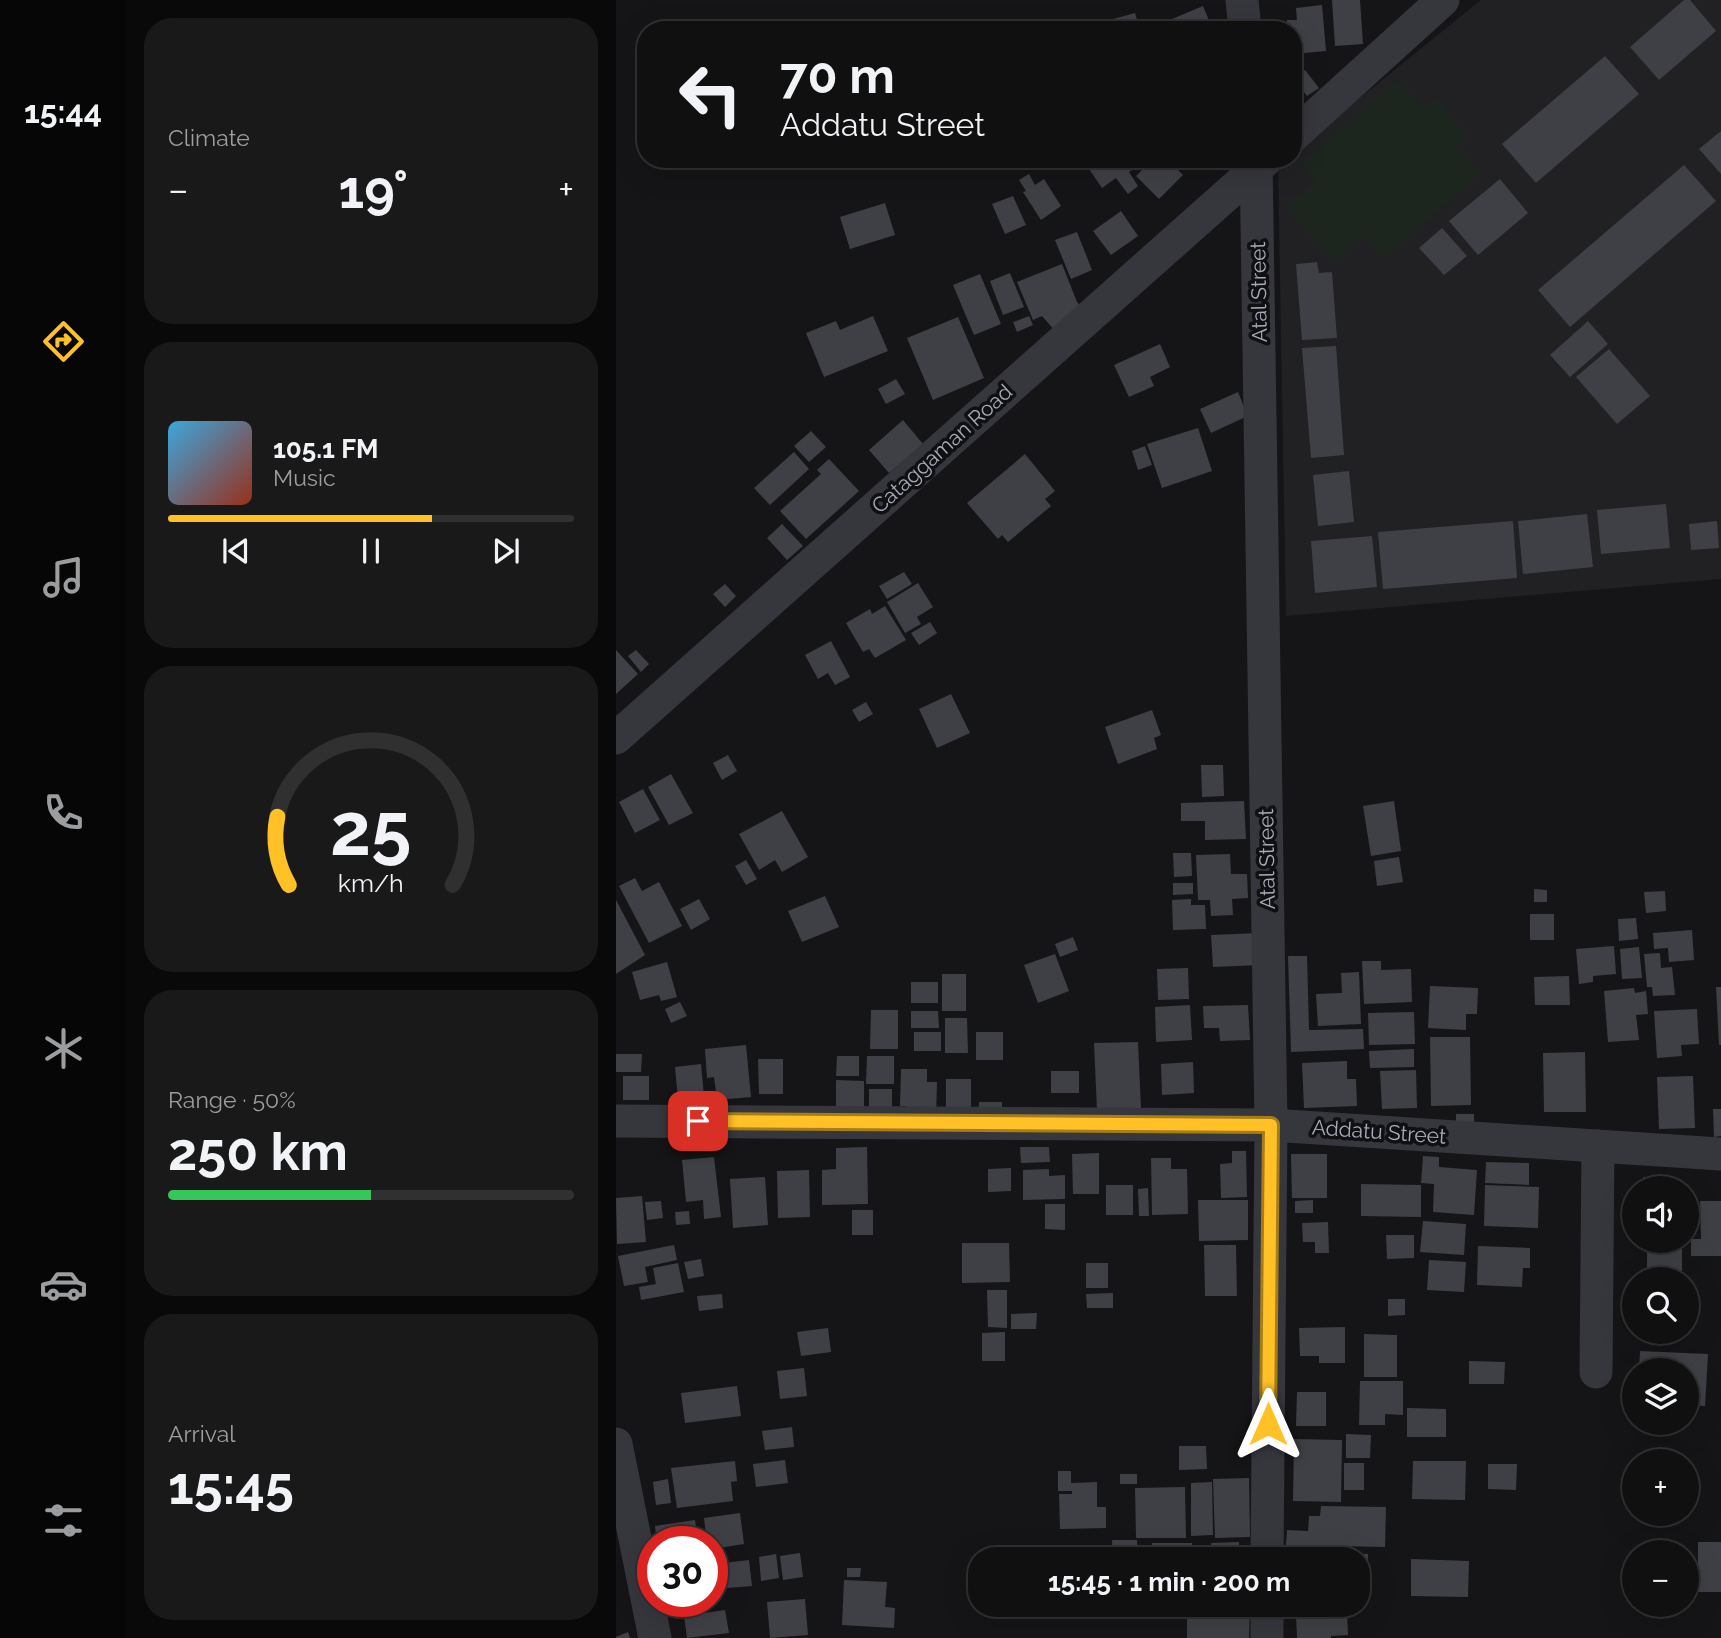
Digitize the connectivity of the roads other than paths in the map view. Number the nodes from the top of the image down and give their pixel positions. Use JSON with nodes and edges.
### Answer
{"nodes":[{"id":1,"x":1242,"y":0,"type":"edge"},
{"id":2,"x":1443,"y":0,"type":"edge"},
{"id":3,"x":1244,"y":21,"type":"edge"},
{"id":4,"x":1302,"y":128,"type":"edge"},
{"id":5,"x":1253,"y":168,"type":"edge"},
{"id":6,"x":1260,"y":168,"type":"edge"},
{"id":7,"x":616,"y":738,"type":"edge"},
{"id":8,"x":616,"y":1121,"type":"edge"},
{"id":9,"x":1271,"y":1125,"type":"junction"},
{"id":10,"x":1598,"y":1146,"type":"junction"},
{"id":11,"x":1721,"y":1154,"type":"edge"},
{"id":12,"x":1597,"y":1372,"type":"dead end"},
{"id":13,"x":616,"y":1444,"type":"edge"},
{"id":14,"x":1267,"y":1547,"type":"edge"},
{"id":15,"x":1267,"y":1617,"type":"edge"},
{"id":16,"x":655,"y":1638,"type":"edge"},
{"id":17,"x":1267,"y":1638,"type":"edge"}],
"edges":[{"from":1,"to":3,"type":"street"},
{"from":2,"to":4,"type":"street"},
{"from":5,"to":7,"type":"street","name":"Cataggaman Road"},
{"from":6,"to":9,"type":"street","name":"Atal Street"},
{"from":8,"to":9,"type":"street","name":"Addatu Street"},
{"from":9,"to":10,"type":"street","name":"Addatu Street"},
{"from":9,"to":14,"type":"street","name":"Atal Street"},
{"from":10,"to":11,"type":"street","name":"Addatu Street"},
{"from":10,"to":12,"type":"street"},
{"from":13,"to":16,"type":"street"},
{"from":15,"to":17,"type":"street"}]}
